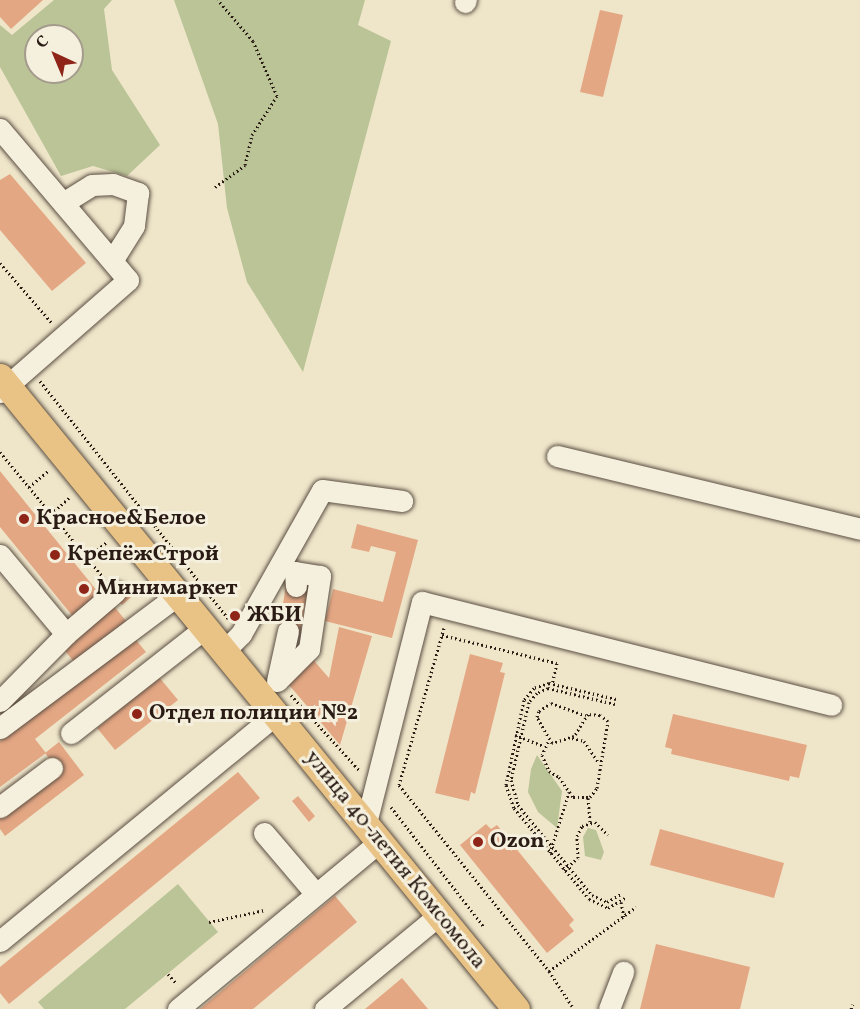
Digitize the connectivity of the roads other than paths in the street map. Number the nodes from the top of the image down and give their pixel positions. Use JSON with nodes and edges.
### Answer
{"nodes":[{"id":1,"x":0,"y":129,"type":"edge"},
{"id":2,"x":63,"y":203,"type":"junction"},
{"id":3,"x":112,"y":261,"type":"junction"},
{"id":4,"x":2,"y":385,"type":"edge"},
{"id":5,"x":557,"y":456,"type":"dead end"},
{"id":6,"x":402,"y":501,"type":"dead end"},
{"id":7,"x":860,"y":529,"type":"edge"},
{"id":8,"x":0,"y":555,"type":"edge"},
{"id":9,"x":296,"y":586,"type":"dead end"},
{"id":10,"x":115,"y":592,"type":"road end"},
{"id":11,"x":178,"y":595,"type":"junction"},
{"id":12,"x":205,"y":628,"type":"junction"},
{"id":13,"x":288,"y":631,"type":"dead end"},
{"id":14,"x":66,"y":634,"type":"junction"},
{"id":15,"x":224,"y":651,"type":"junction"},
{"id":16,"x":272,"y":697,"type":"junction"},
{"id":17,"x":0,"y":701,"type":"edge"},
{"id":18,"x":831,"y":705,"type":"dead end"},
{"id":19,"x":4,"y":719,"type":"edge"},
{"id":20,"x":72,"y":733,"type":"dead end"},
{"id":21,"x":52,"y":768,"type":"dead end"},
{"id":22,"x":0,"y":807,"type":"edge"},
{"id":23,"x":373,"y":832,"type":"junction"},
{"id":24,"x":264,"y":833,"type":"dead end"},
{"id":25,"x":316,"y":894,"type":"junction"},
{"id":26,"x":439,"y":915,"type":"junction"},
{"id":27,"x":0,"y":942,"type":"edge"},
{"id":28,"x":623,"y":972,"type":"dead end"},
{"id":29,"x":178,"y":1009,"type":"edge"},
{"id":30,"x":325,"y":1009,"type":"edge"},
{"id":31,"x":516,"y":1009,"type":"edge"},
{"id":32,"x":609,"y":1009,"type":"edge"}],
"edges":[{"from":1,"to":2,"type":"street"},
{"from":2,"to":3,"type":"street"},
{"from":2,"to":3,"type":"street"},
{"from":3,"to":4,"type":"street"},
{"from":4,"to":11,"type":"main road","name":"улица 40-летия Комсомола"},
{"from":5,"to":7,"type":"street"},
{"from":6,"to":15,"type":"street"},
{"from":8,"to":14,"type":"street"},
{"from":9,"to":16,"type":"street"},
{"from":10,"to":14,"type":"street"},
{"from":11,"to":12,"type":"main road","name":"улица 40-летия Комсомола"},
{"from":11,"to":19,"type":"street"},
{"from":12,"to":15,"type":"main road","name":"улица 40-летия Комсомола"},
{"from":12,"to":20,"type":"street"},
{"from":13,"to":16,"type":"street"},
{"from":14,"to":17,"type":"street"},
{"from":15,"to":16,"type":"main road","name":"улица 40-летия Комсомола"},
{"from":16,"to":23,"type":"main road","name":"улица 40-летия Комсомола"},
{"from":16,"to":27,"type":"street"},
{"from":18,"to":23,"type":"street"},
{"from":21,"to":22,"type":"street"},
{"from":23,"to":25,"type":"street"},
{"from":23,"to":26,"type":"main road","name":"улица 40-летия Комсомола"},
{"from":24,"to":25,"type":"street"},
{"from":25,"to":29,"type":"street"},
{"from":26,"to":30,"type":"street"},
{"from":26,"to":31,"type":"main road","name":"улица 40-летия Комсомола"},
{"from":28,"to":32,"type":"street"}]}
